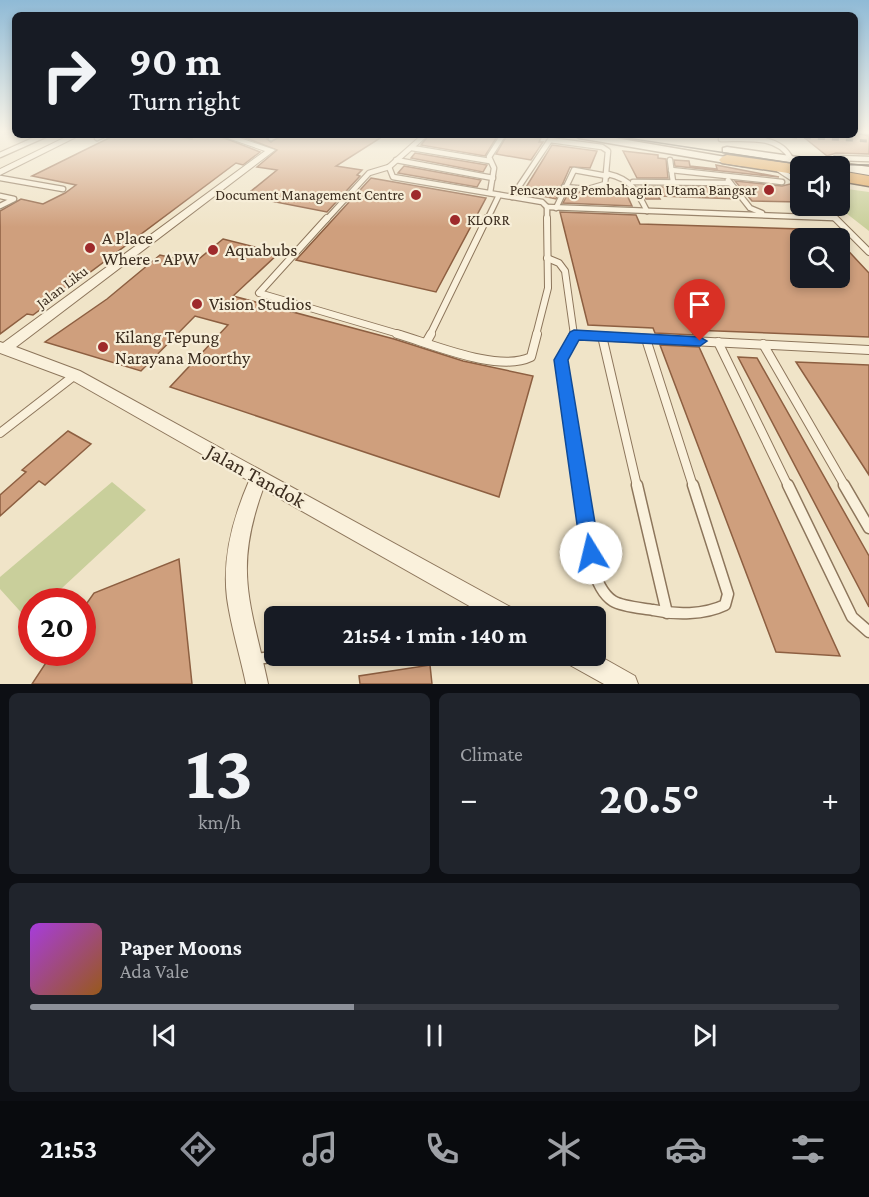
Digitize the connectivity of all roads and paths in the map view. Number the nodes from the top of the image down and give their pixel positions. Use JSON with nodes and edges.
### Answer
{"nodes":[{"id":1,"x":19,"y":163,"type":"edge"},
{"id":2,"x":253,"y":163,"type":"edge"},
{"id":3,"x":393,"y":163,"type":"edge"},
{"id":4,"x":412,"y":163,"type":"edge"},
{"id":5,"x":491,"y":163,"type":"edge"},
{"id":6,"x":535,"y":163,"type":"edge"},
{"id":7,"x":609,"y":163,"type":"edge"},
{"id":8,"x":670,"y":163,"type":"edge"},
{"id":9,"x":707,"y":163,"type":"edge"},
{"id":10,"x":773,"y":163,"type":"edge"},
{"id":11,"x":790,"y":166,"type":"edge"},
{"id":12,"x":389,"y":167,"type":"junction"},
{"id":13,"x":726,"y":167,"type":"junction"},
{"id":14,"x":790,"y":168,"type":"edge"},
{"id":15,"x":790,"y":168,"type":"edge"},
{"id":16,"x":850,"y":168,"type":"edge"},
{"id":17,"x":777,"y":169,"type":"junction"},
{"id":18,"x":671,"y":170,"type":"junction"},
{"id":19,"x":0,"y":172,"type":"edge"},
{"id":20,"x":868,"y":173,"type":"edge"},
{"id":21,"x":608,"y":175,"type":"junction"},
{"id":22,"x":850,"y":176,"type":"edge"},
{"id":23,"x":790,"y":177,"type":"edge"},
{"id":24,"x":0,"y":178,"type":"edge"},
{"id":25,"x":493,"y":178,"type":"junction"},
{"id":26,"x":633,"y":182,"type":"junction"},
{"id":27,"x":673,"y":182,"type":"junction"},
{"id":28,"x":782,"y":182,"type":"dead end"},
{"id":29,"x":730,"y":183,"type":"junction"},
{"id":30,"x":564,"y":187,"type":"junction"},
{"id":31,"x":63,"y":189,"type":"dead end"},
{"id":32,"x":490,"y":193,"type":"junction"},
{"id":33,"x":499,"y":195,"type":"junction"},
{"id":34,"x":0,"y":196,"type":"edge"},
{"id":35,"x":512,"y":197,"type":"junction"},
{"id":36,"x":0,"y":206,"type":"edge"},
{"id":37,"x":547,"y":207,"type":"junction"},
{"id":38,"x":556,"y":208,"type":"junction"},
{"id":39,"x":647,"y":211,"type":"junction"},
{"id":40,"x":770,"y":215,"type":"junction"},
{"id":41,"x":834,"y":218,"type":"joint"},
{"id":42,"x":869,"y":252,"type":"edge"},
{"id":43,"x":547,"y":258,"type":"junction"},
{"id":44,"x":574,"y":335,"type":"junction"},
{"id":45,"x":602,"y":336,"type":"junction"},
{"id":46,"x":646,"y":339,"type":"junction"},
{"id":47,"x":427,"y":341,"type":"junction"},
{"id":48,"x":718,"y":342,"type":"junction"},
{"id":49,"x":763,"y":344,"type":"junction"},
{"id":50,"x":2,"y":348,"type":"edge"},
{"id":51,"x":869,"y":350,"type":"edge"},
{"id":52,"x":75,"y":375,"type":"junction"},
{"id":53,"x":0,"y":433,"type":"edge"},
{"id":54,"x":258,"y":477,"type":"junction"},
{"id":55,"x":869,"y":528,"type":"edge"},
{"id":56,"x":489,"y":606,"type":"edge"},
{"id":57,"x":667,"y":613,"type":"junction"},
{"id":58,"x":869,"y":632,"type":"edge"},
{"id":59,"x":264,"y":658,"type":"edge"},
{"id":60,"x":253,"y":659,"type":"junction"},
{"id":61,"x":592,"y":666,"type":"edge"},
{"id":62,"x":615,"y":681,"type":"edge"},
{"id":63,"x":257,"y":684,"type":"edge"}],
"edges":[{"from":1,"to":19,"type":"street"},
{"from":2,"to":50,"type":"street","name":"Jalan Liku"},
{"from":3,"to":12,"type":"lane"},
{"from":4,"to":25,"type":"lane"},
{"from":5,"to":25,"type":"lane"},
{"from":6,"to":35,"type":"lane"},
{"from":7,"to":21,"type":"lane"},
{"from":8,"to":18,"type":"lane"},
{"from":9,"to":13,"type":"main road"},
{"from":10,"to":11,"type":"main road"},
{"from":12,"to":32,"type":"lane"},
{"from":12,"to":47,"type":"lane"},
{"from":13,"to":14,"type":"highway"},
{"from":13,"to":17,"type":"main road"},
{"from":13,"to":18,"type":"lane"},
{"from":13,"to":28,"type":"lane"},
{"from":13,"to":29,"type":"lane"},
{"from":15,"to":17,"type":"main road"},
{"from":16,"to":20,"type":"main road"},
{"from":17,"to":23,"type":"lane"},
{"from":18,"to":27,"type":"lane"},
{"from":20,"to":22,"type":"highway"},
{"from":21,"to":26,"type":"lane"},
{"from":21,"to":30,"type":"lane"},
{"from":21,"to":30,"type":"lane"},
{"from":24,"to":31,"type":"lane"},
{"from":25,"to":32,"type":"lane"},
{"from":26,"to":27,"type":"lane"},
{"from":26,"to":39,"type":"lane"},
{"from":27,"to":29,"type":"lane"},
{"from":29,"to":40,"type":"lane"},
{"from":30,"to":38,"type":"lane"},
{"from":32,"to":33,"type":"lane"},
{"from":33,"to":35,"type":"lane"},
{"from":33,"to":47,"type":"lane"},
{"from":34,"to":36,"type":"lane"},
{"from":35,"to":37,"type":"lane"},
{"from":37,"to":38,"type":"lane"},
{"from":37,"to":43,"type":"lane"},
{"from":38,"to":39,"type":"lane"},
{"from":39,"to":40,"type":"lane"},
{"from":40,"to":41,"type":"lane"},
{"from":41,"to":42,"type":"lane"},
{"from":43,"to":44,"type":"lane"},
{"from":43,"to":47,"type":"lane"},
{"from":44,"to":45,"type":"lane"},
{"from":44,"to":57,"type":"lane"},
{"from":45,"to":46,"type":"lane"},
{"from":45,"to":57,"type":"lane"},
{"from":46,"to":48,"type":"lane"},
{"from":46,"to":57,"type":"lane"},
{"from":48,"to":49,"type":"lane"},
{"from":48,"to":58,"type":"lane"},
{"from":49,"to":51,"type":"lane"},
{"from":49,"to":55,"type":"lane"},
{"from":50,"to":52,"type":"street","name":"Jalan Tandok"},
{"from":52,"to":53,"type":"lane"},
{"from":52,"to":54,"type":"street","name":"Jalan Tandok"},
{"from":54,"to":56,"type":"street","name":"Jalan Tandok"},
{"from":54,"to":60,"type":"street"},
{"from":59,"to":60,"type":"lane"},
{"from":60,"to":63,"type":"street"},
{"from":61,"to":62,"type":"street"}]}
